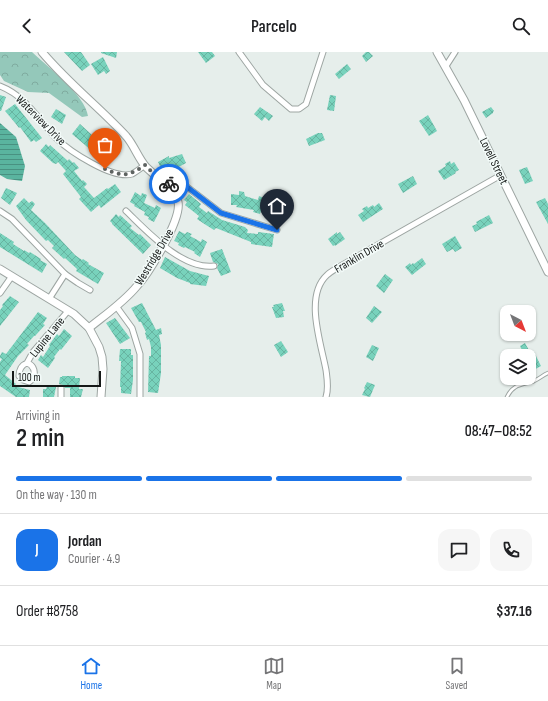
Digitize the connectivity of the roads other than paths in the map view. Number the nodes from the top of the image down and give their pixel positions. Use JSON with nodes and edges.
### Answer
{"nodes":[{"id":1,"x":42,"y":52,"type":"edge"},
{"id":2,"x":239,"y":52,"type":"edge"},
{"id":3,"x":323,"y":52,"type":"edge"},
{"id":4,"x":437,"y":52,"type":"edge"},
{"id":5,"x":455,"y":52,"type":"edge"},
{"id":6,"x":446,"y":66,"type":"junction"},
{"id":7,"x":0,"y":86,"type":"edge"},
{"id":8,"x":145,"y":165,"type":"junction"},
{"id":9,"x":501,"y":174,"type":"junction"},
{"id":10,"x":166,"y":184,"type":"junction"},
{"id":11,"x":0,"y":210,"type":"edge"},
{"id":12,"x":126,"y":211,"type":"dead end"},
{"id":13,"x":277,"y":230,"type":"dead end"},
{"id":14,"x":163,"y":246,"type":"junction"},
{"id":15,"x":214,"y":266,"type":"dead end"},
{"id":16,"x":0,"y":269,"type":"edge"},
{"id":17,"x":548,"y":272,"type":"edge"},
{"id":18,"x":65,"y":274,"type":"junction"},
{"id":19,"x":12,"y":276,"type":"junction"},
{"id":20,"x":90,"y":290,"type":"dead end"},
{"id":21,"x":0,"y":293,"type":"edge"},
{"id":22,"x":49,"y":299,"type":"junction"},
{"id":23,"x":116,"y":306,"type":"junction"},
{"id":24,"x":68,"y":311,"type":"junction"},
{"id":25,"x":89,"y":328,"type":"junction"},
{"id":26,"x":27,"y":363,"type":"dead end"},
{"id":27,"x":548,"y":373,"type":"edge"},
{"id":28,"x":61,"y":388,"type":"dead end"},
{"id":29,"x":61,"y":397,"type":"edge"},
{"id":30,"x":101,"y":397,"type":"edge"},
{"id":31,"x":140,"y":397,"type":"edge"},
{"id":32,"x":326,"y":397,"type":"edge"},
{"id":33,"x":507,"y":397,"type":"edge"}],
"edges":[{"from":1,"to":8,"type":"street","name":"Westridge Drive"},
{"from":2,"to":3,"type":"street"},
{"from":4,"to":6,"type":"street","name":"Lovell Street"},
{"from":5,"to":6,"type":"street"},
{"from":6,"to":9,"type":"street","name":"Lovell Street"},
{"from":7,"to":8,"type":"street","name":"Waterview Drive"},
{"from":8,"to":10,"type":"street","name":"Westridge Drive"},
{"from":9,"to":17,"type":"street","name":"Lovell Street"},
{"from":9,"to":32,"type":"street","name":"Franklin Drive"},
{"from":10,"to":13,"type":"street"},
{"from":10,"to":14,"type":"street","name":"Westridge Drive"},
{"from":11,"to":18,"type":"street"},
{"from":12,"to":14,"type":"street"},
{"from":14,"to":15,"type":"street"},
{"from":14,"to":23,"type":"street","name":"Westridge Drive"},
{"from":16,"to":19,"type":"street"},
{"from":18,"to":20,"type":"street"},
{"from":18,"to":22,"type":"street"},
{"from":19,"to":21,"type":"street"},
{"from":19,"to":22,"type":"street"},
{"from":22,"to":24,"type":"street"},
{"from":23,"to":25,"type":"street","name":"Westridge Drive"},
{"from":23,"to":31,"type":"street"},
{"from":24,"to":25,"type":"street"},
{"from":24,"to":26,"type":"street","name":"Lupine Lane"},
{"from":25,"to":30,"type":"street"},
{"from":27,"to":33,"type":"lane"},
{"from":28,"to":29,"type":"street"}]}
